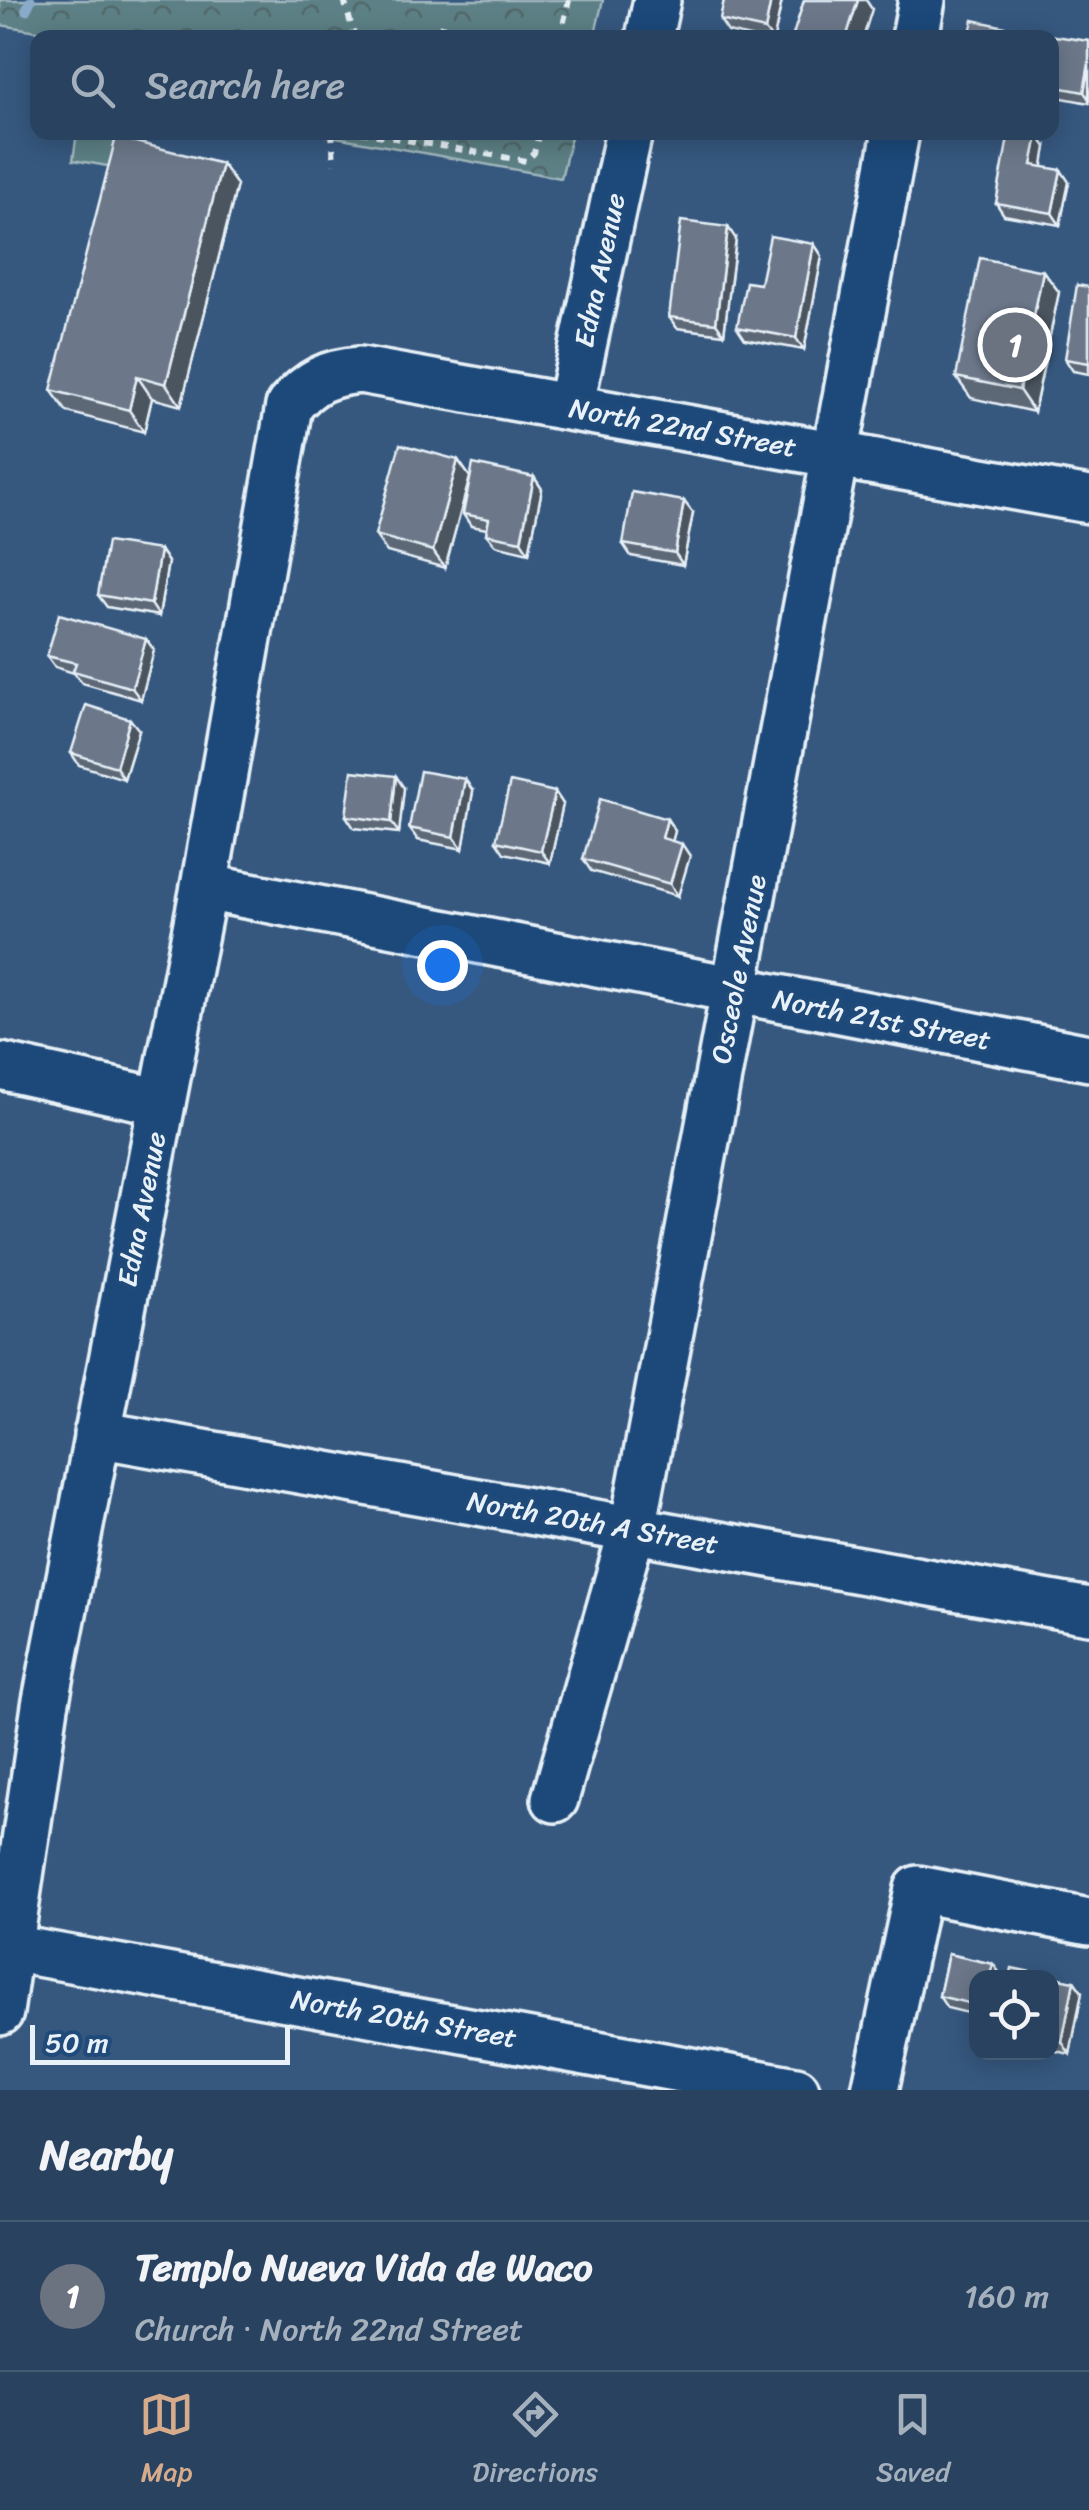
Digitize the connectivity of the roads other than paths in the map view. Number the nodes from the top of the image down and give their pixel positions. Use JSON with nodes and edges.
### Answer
{"nodes":[{"id":1,"x":657,"y":0,"type":"edge"},
{"id":2,"x":922,"y":0,"type":"edge"},
{"id":3,"x":651,"y":30,"type":"edge"},
{"id":4,"x":916,"y":30,"type":"edge"},
{"id":5,"x":627,"y":140,"type":"edge"},
{"id":6,"x":894,"y":140,"type":"edge"},
{"id":7,"x":289,"y":406,"type":"joint"},
{"id":8,"x":570,"y":407,"type":"junction"},
{"id":9,"x":834,"y":454,"type":"junction"},
{"id":10,"x":1089,"y":500,"type":"edge"},
{"id":11,"x":204,"y":887,"type":"junction"},
{"id":12,"x":734,"y":991,"type":"junction"},
{"id":13,"x":1089,"y":1058,"type":"edge"},
{"id":14,"x":0,"y":1066,"type":"edge"},
{"id":15,"x":162,"y":1102,"type":"junction"},
{"id":16,"x":97,"y":1434,"type":"junction"},
{"id":17,"x":633,"y":1528,"type":"junction"},
{"id":18,"x":1089,"y":1611,"type":"edge"},
{"id":19,"x":20,"y":1737,"type":"edge"},
{"id":20,"x":555,"y":1799,"type":"dead end"},
{"id":21,"x":1089,"y":1922,"type":"edge"},
{"id":22,"x":10,"y":1948,"type":"junction"},
{"id":23,"x":0,"y":2012,"type":"edge"},
{"id":24,"x":796,"y":2090,"type":"edge"},
{"id":25,"x":875,"y":2090,"type":"edge"}],
"edges":[{"from":1,"to":3,"type":"street"},
{"from":2,"to":4,"type":"street"},
{"from":5,"to":8,"type":"street","name":"Edna Avenue"},
{"from":6,"to":9,"type":"street","name":"Osceole Avenue"},
{"from":7,"to":8,"type":"street","name":"North 22nd Street"},
{"from":7,"to":11,"type":"street","name":"Edna Avenue"},
{"from":8,"to":9,"type":"street","name":"North 22nd Street"},
{"from":9,"to":10,"type":"street","name":"North 22nd Street"},
{"from":9,"to":12,"type":"street","name":"Osceole Avenue"},
{"from":11,"to":12,"type":"street","name":"North 21st Street"},
{"from":11,"to":15,"type":"street","name":"Edna Avenue"},
{"from":12,"to":13,"type":"street","name":"North 21st Street"},
{"from":12,"to":17,"type":"street","name":"Osceole Avenue"},
{"from":14,"to":15,"type":"street"},
{"from":15,"to":16,"type":"street","name":"Edna Avenue"},
{"from":16,"to":17,"type":"street","name":"North 20th A Street"},
{"from":16,"to":19,"type":"street","name":"Edna Avenue"},
{"from":17,"to":18,"type":"street","name":"North 20th A Street"},
{"from":17,"to":20,"type":"street","name":"Osceole Avenue"},
{"from":19,"to":22,"type":"street","name":"Edna Avenue"},
{"from":21,"to":25,"type":"street"},
{"from":22,"to":23,"type":"street","name":"Edna Avenue"},
{"from":22,"to":24,"type":"street","name":"North 20th Street"}]}
